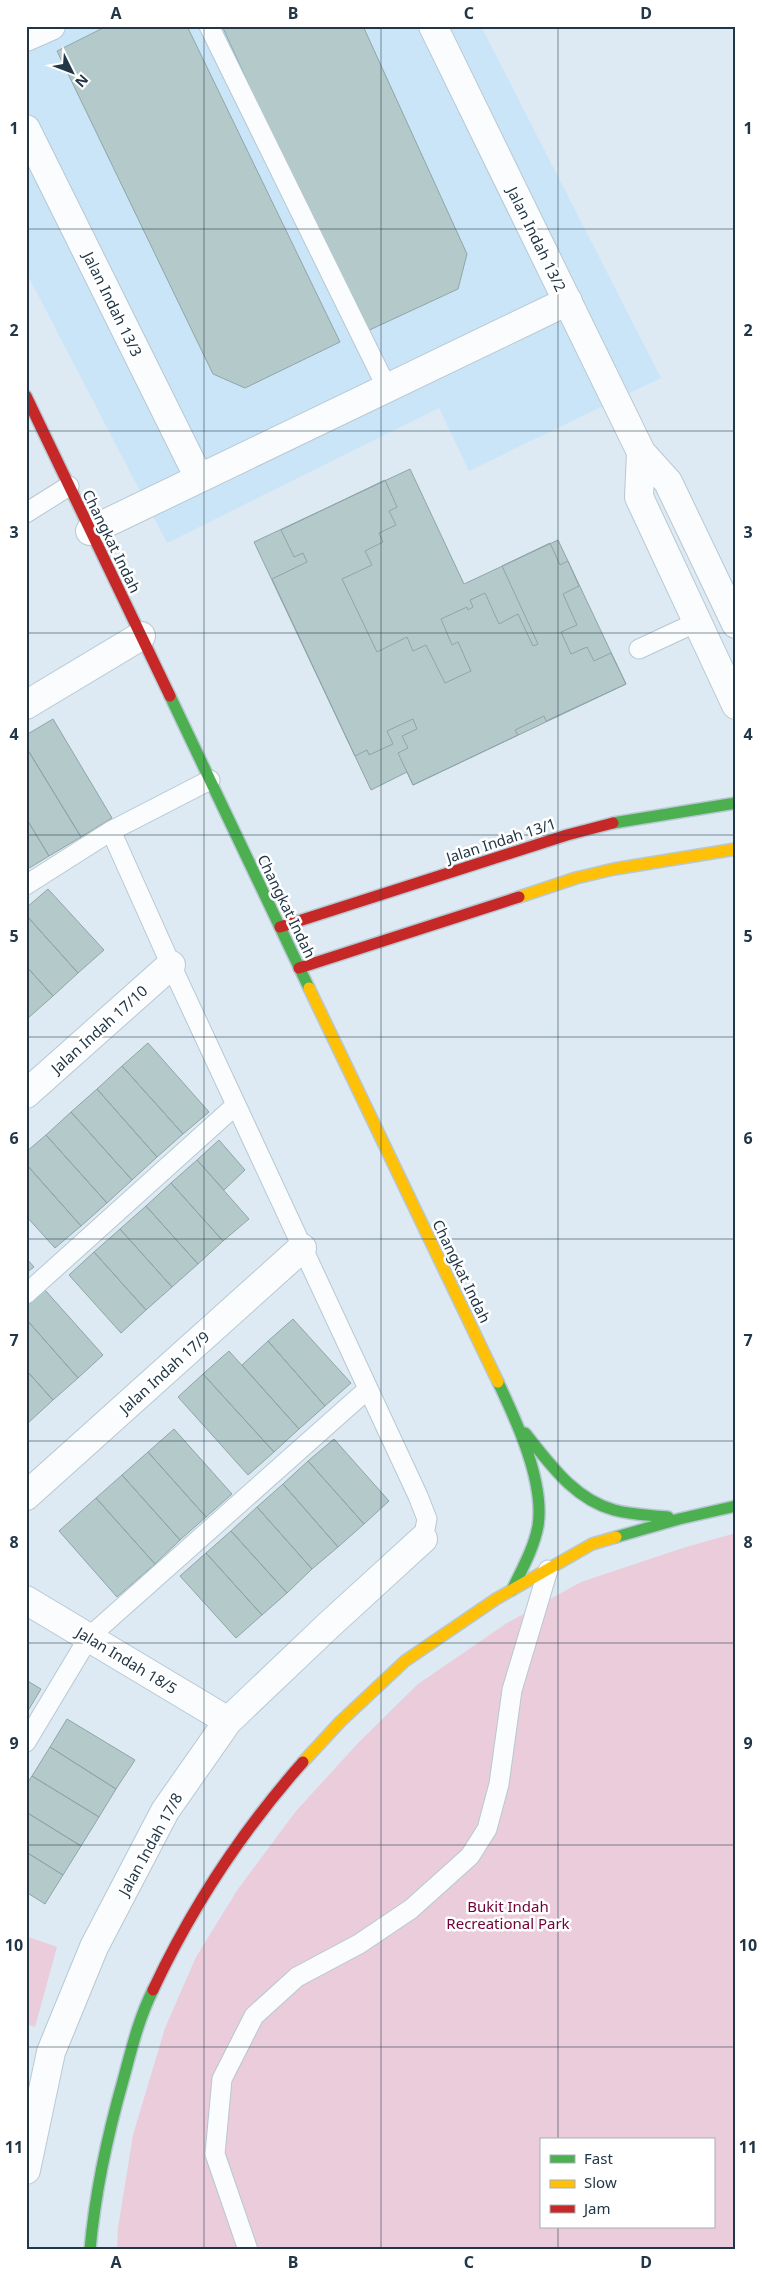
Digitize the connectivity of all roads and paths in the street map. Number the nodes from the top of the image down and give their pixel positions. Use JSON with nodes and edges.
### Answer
{"nodes":[{"id":1,"x":51,"y":26,"type":"edge"},
{"id":2,"x":210,"y":26,"type":"edge"},
{"id":3,"x":433,"y":26,"type":"edge"},
{"id":4,"x":26,"y":37,"type":"edge"},
{"id":5,"x":26,"y":129,"type":"edge"},
{"id":6,"x":568,"y":302,"type":"junction"},
{"id":7,"x":387,"y":388,"type":"junction"},
{"id":8,"x":26,"y":396,"type":"edge"},
{"id":9,"x":642,"y":452,"type":"junction"},
{"id":10,"x":199,"y":478,"type":"junction"},
{"id":11,"x":69,"y":486,"type":"junction"},
{"id":12,"x":26,"y":513,"type":"edge"},
{"id":13,"x":90,"y":531,"type":"junction"},
{"id":14,"x":697,"y":622,"type":"junction"},
{"id":15,"x":736,"y":624,"type":"edge"},
{"id":16,"x":141,"y":636,"type":"junction"},
{"id":17,"x":639,"y":650,"type":"dead end"},
{"id":18,"x":736,"y":705,"type":"edge"},
{"id":19,"x":26,"y":706,"type":"edge"},
{"id":20,"x":210,"y":780,"type":"junction"},
{"id":21,"x":736,"y":802,"type":"edge"},
{"id":22,"x":111,"y":831,"type":"junction"},
{"id":23,"x":736,"y":849,"type":"edge"},
{"id":24,"x":26,"y":885,"type":"edge"},
{"id":25,"x":280,"y":928,"type":"junction"},
{"id":26,"x":171,"y":965,"type":"junction"},
{"id":27,"x":300,"y":968,"type":"junction"},
{"id":28,"x":26,"y":1094,"type":"edge"},
{"id":29,"x":236,"y":1105,"type":"junction"},
{"id":30,"x":302,"y":1248,"type":"junction"},
{"id":31,"x":26,"y":1294,"type":"edge"},
{"id":32,"x":368,"y":1389,"type":"junction"},
{"id":33,"x":520,"y":1428,"type":"junction"},
{"id":34,"x":26,"y":1496,"type":"edge"},
{"id":35,"x":736,"y":1506,"type":"edge"},
{"id":36,"x":679,"y":1519,"type":"junction"},
{"id":37,"x":423,"y":1539,"type":"joint"},
{"id":38,"x":548,"y":1570,"type":"junction"},
{"id":39,"x":512,"y":1590,"type":"junction"},
{"id":40,"x":26,"y":1600,"type":"edge"},
{"id":41,"x":89,"y":1637,"type":"junction"},
{"id":42,"x":228,"y":1721,"type":"junction"},
{"id":43,"x":26,"y":1742,"type":"edge"},
{"id":44,"x":26,"y":2170,"type":"edge"},
{"id":45,"x":90,"y":2250,"type":"edge"},
{"id":46,"x":248,"y":2250,"type":"edge"}],
"edges":[{"from":1,"to":4,"type":"street"},
{"from":2,"to":7,"type":"lane"},
{"from":3,"to":6,"type":"street","name":"Jalan Indah 13/2"},
{"from":5,"to":10,"type":"street","name":"Jalan Indah 13/3"},
{"from":6,"to":7,"type":"street"},
{"from":6,"to":9,"type":"street","name":"Jalan Indah 13/2"},
{"from":7,"to":10,"type":"street"},
{"from":8,"to":11,"type":"street","name":"Changkat Indah"},
{"from":9,"to":14,"type":"street"},
{"from":9,"to":15,"type":"street","name":"Jalan Indah 13/2"},
{"from":10,"to":13,"type":"street"},
{"from":11,"to":12,"type":"lane"},
{"from":11,"to":13,"type":"street","name":"Changkat Indah"},
{"from":13,"to":16,"type":"street","name":"Changkat Indah"},
{"from":14,"to":17,"type":"lane"},
{"from":14,"to":18,"type":"street"},
{"from":16,"to":19,"type":"street"},
{"from":16,"to":20,"type":"street","name":"Changkat Indah"},
{"from":20,"to":22,"type":"lane"},
{"from":20,"to":25,"type":"street","name":"Changkat Indah"},
{"from":21,"to":25,"type":"street","name":"Jalan Indah 13/1"},
{"from":22,"to":24,"type":"lane"},
{"from":22,"to":26,"type":"lane"},
{"from":23,"to":27,"type":"street"},
{"from":25,"to":27,"type":"street","name":"Changkat Indah"},
{"from":26,"to":28,"type":"street","name":"Jalan Indah 17/10"},
{"from":26,"to":29,"type":"lane"},
{"from":27,"to":33,"type":"street","name":"Changkat Indah"},
{"from":29,"to":30,"type":"lane"},
{"from":29,"to":31,"type":"lane"},
{"from":30,"to":32,"type":"lane"},
{"from":30,"to":34,"type":"street","name":"Jalan Indah 17/9"},
{"from":32,"to":37,"type":"lane"},
{"from":32,"to":41,"type":"lane"},
{"from":33,"to":36,"type":"street","name":"Changkat Indah"},
{"from":33,"to":39,"type":"street","name":"Changkat Indah"},
{"from":35,"to":36,"type":"street"},
{"from":36,"to":38,"type":"street"},
{"from":37,"to":42,"type":"street","name":"Jalan Indah 17/8"},
{"from":38,"to":39,"type":"street"},
{"from":38,"to":46,"type":"lane"},
{"from":39,"to":45,"type":"street"},
{"from":40,"to":41,"type":"street","name":"Jalan Indah 18/5"},
{"from":41,"to":42,"type":"street","name":"Jalan Indah 18/5"},
{"from":41,"to":43,"type":"lane"},
{"from":42,"to":44,"type":"street","name":"Jalan Indah 17/8"}]}
